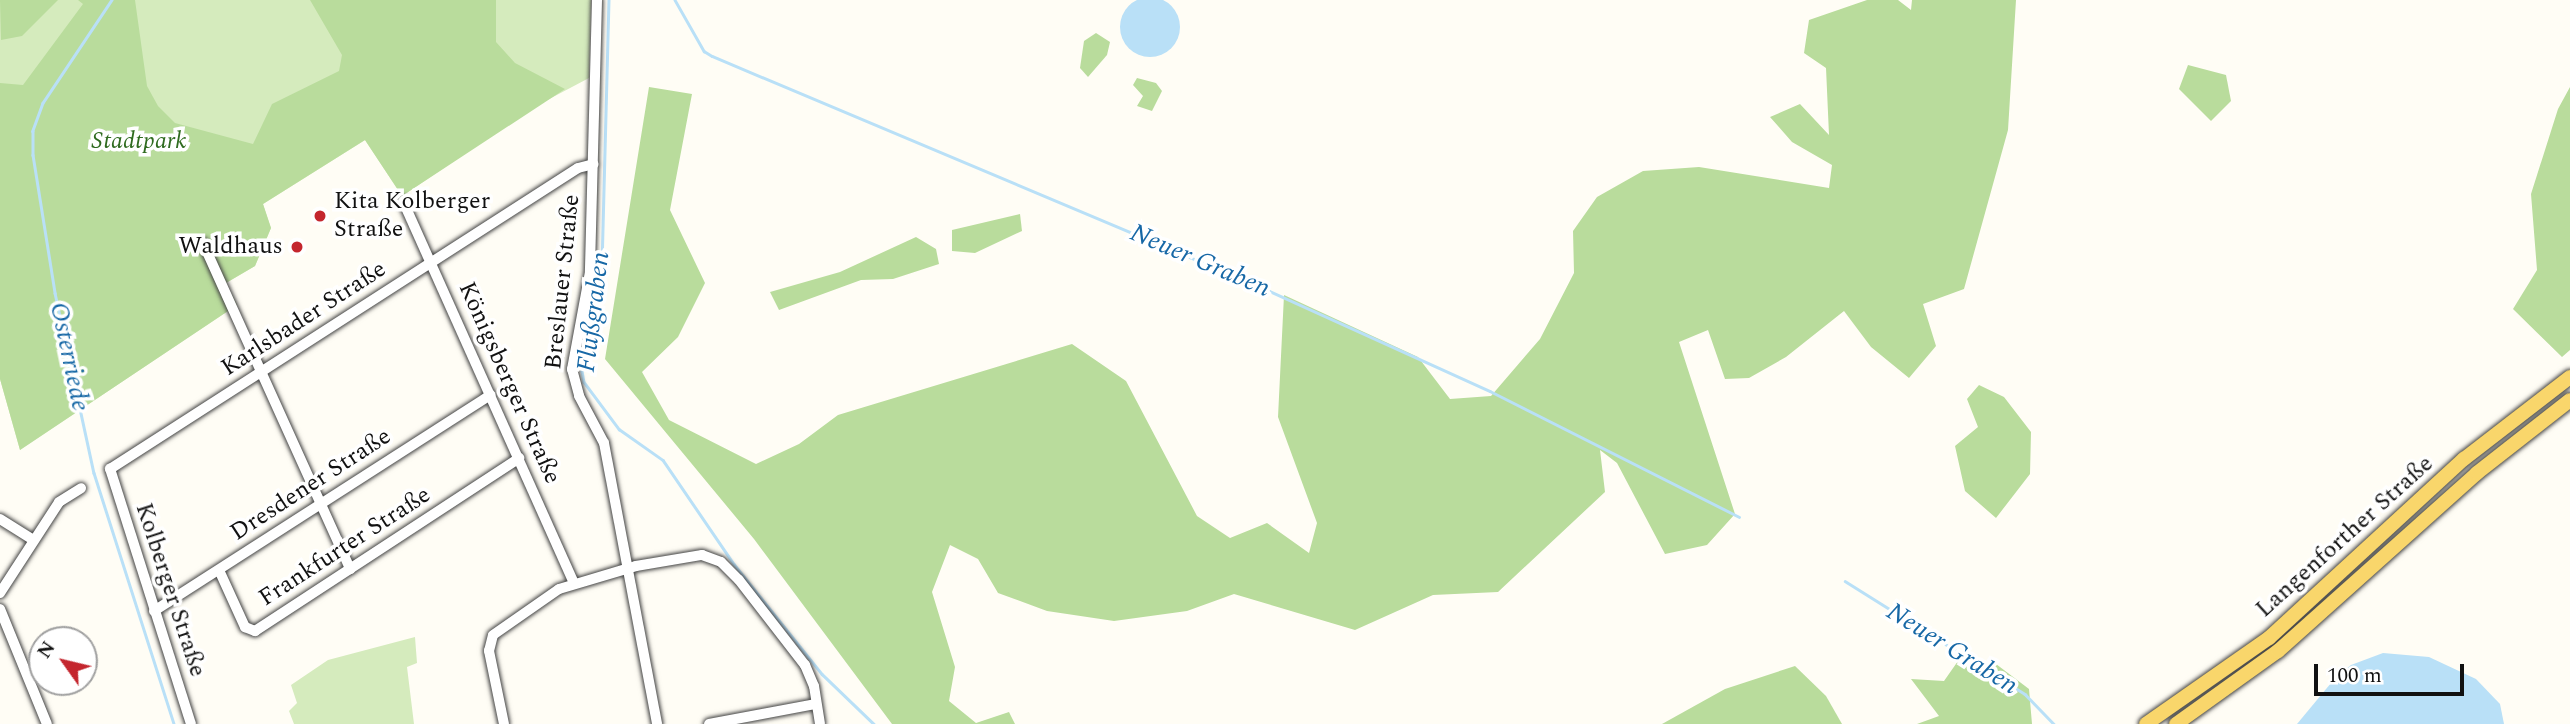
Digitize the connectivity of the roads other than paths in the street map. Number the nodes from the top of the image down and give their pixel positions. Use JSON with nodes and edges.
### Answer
{"nodes":[{"id":1,"x":597,"y":0,"type":"edge"},
{"id":2,"x":594,"y":164,"type":"junction"},
{"id":3,"x":403,"y":201,"type":"dead end"},
{"id":4,"x":203,"y":243,"type":"dead end"},
{"id":5,"x":432,"y":263,"type":"junction"},
{"id":6,"x":262,"y":371,"type":"junction"},
{"id":7,"x":2570,"y":377,"type":"edge"},
{"id":8,"x":491,"y":395,"type":"junction"},
{"id":9,"x":2570,"y":400,"type":"edge"},
{"id":10,"x":519,"y":458,"type":"junction"},
{"id":11,"x":110,"y":469,"type":"joint"},
{"id":12,"x":82,"y":488,"type":"dead end"},
{"id":13,"x":321,"y":503,"type":"junction"},
{"id":14,"x":0,"y":519,"type":"edge"},
{"id":15,"x":33,"y":540,"type":"junction"},
{"id":16,"x":350,"y":569,"type":"junction"},
{"id":17,"x":219,"y":570,"type":"junction"},
{"id":18,"x":628,"y":570,"type":"junction"},
{"id":19,"x":574,"y":584,"type":"junction"},
{"id":20,"x":0,"y":593,"type":"edge"},
{"id":21,"x":0,"y":609,"type":"edge"},
{"id":22,"x":154,"y":611,"type":"junction"},
{"id":23,"x":816,"y":704,"type":"junction"},
{"id":24,"x":47,"y":724,"type":"edge"},
{"id":25,"x":191,"y":724,"type":"edge"},
{"id":26,"x":504,"y":724,"type":"edge"},
{"id":27,"x":657,"y":724,"type":"edge"},
{"id":28,"x":709,"y":724,"type":"edge"},
{"id":29,"x":820,"y":724,"type":"edge"},
{"id":30,"x":2146,"y":724,"type":"edge"},
{"id":31,"x":2176,"y":724,"type":"edge"}],
"edges":[{"from":1,"to":2,"type":"street","name":"Breslauer Straße"},
{"from":2,"to":5,"type":"street","name":"Karlsbader Straße"},
{"from":2,"to":18,"type":"street","name":"Breslauer Straße"},
{"from":3,"to":5,"type":"street","name":"Königsberger Straße"},
{"from":4,"to":6,"type":"street"},
{"from":5,"to":6,"type":"street","name":"Karlsbader Straße"},
{"from":5,"to":8,"type":"street","name":"Königsberger Straße"},
{"from":6,"to":11,"type":"street","name":"Karlsbader Straße"},
{"from":6,"to":13,"type":"street"},
{"from":7,"to":30,"type":"main road","name":"Langenforther Straße"},
{"from":8,"to":10,"type":"street","name":"Königsberger Straße"},
{"from":8,"to":13,"type":"street","name":"Dresdener Straße"},
{"from":9,"to":31,"type":"main road","name":"Langenforther Straße"},
{"from":10,"to":16,"type":"street","name":"Frankfurter Straße"},
{"from":10,"to":19,"type":"street","name":"Königsberger Straße"},
{"from":11,"to":22,"type":"street","name":"Kolberger Straße"},
{"from":12,"to":15,"type":"street"},
{"from":13,"to":16,"type":"street"},
{"from":13,"to":17,"type":"street","name":"Dresdener Straße"},
{"from":14,"to":15,"type":"street"},
{"from":15,"to":20,"type":"street"},
{"from":16,"to":17,"type":"street","name":"Frankfurter Straße"},
{"from":17,"to":22,"type":"street","name":"Dresdener Straße"},
{"from":18,"to":19,"type":"street"},
{"from":18,"to":23,"type":"street"},
{"from":18,"to":27,"type":"street","name":"Breslauer Straße"},
{"from":19,"to":26,"type":"street"},
{"from":21,"to":24,"type":"street"},
{"from":22,"to":25,"type":"street","name":"Kolberger Straße"},
{"from":23,"to":28,"type":"street"},
{"from":23,"to":29,"type":"street"}]}
